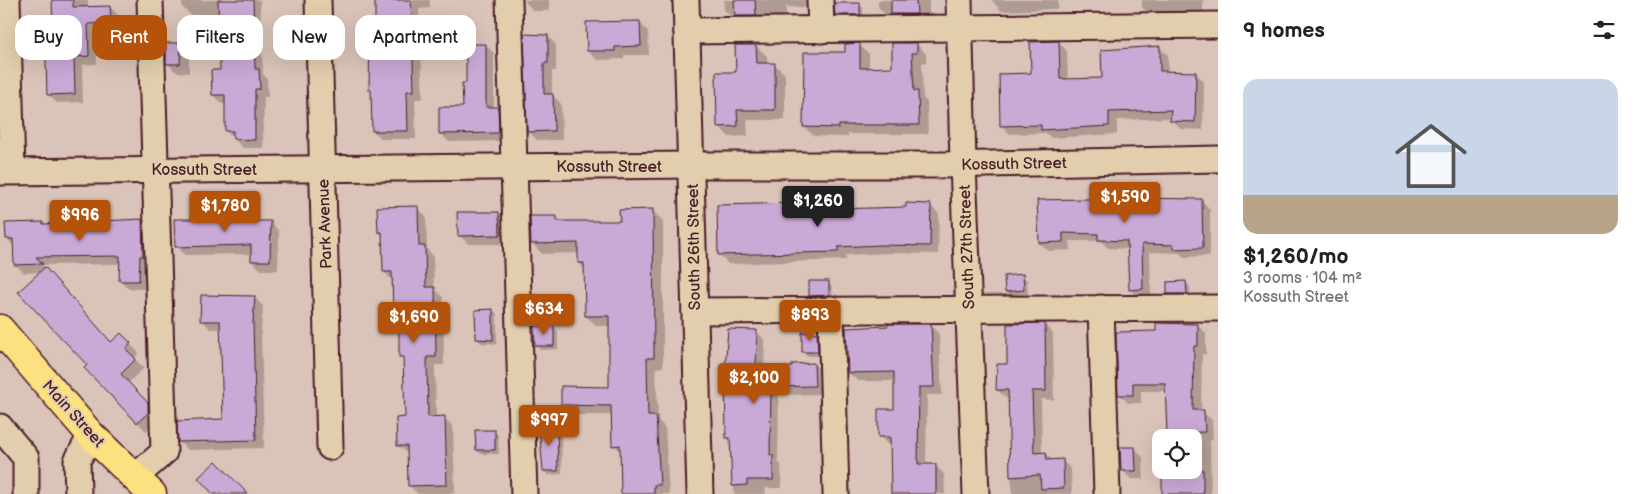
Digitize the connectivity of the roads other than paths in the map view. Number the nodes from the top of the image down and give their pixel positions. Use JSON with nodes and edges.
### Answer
{"nodes":[{"id":1,"x":8,"y":0,"type":"edge"},
{"id":2,"x":150,"y":0,"type":"edge"},
{"id":3,"x":318,"y":0,"type":"edge"},
{"id":4,"x":509,"y":0,"type":"edge"},
{"id":5,"x":686,"y":0,"type":"edge"},
{"id":6,"x":820,"y":0,"type":"edge"},
{"id":7,"x":959,"y":0,"type":"edge"},
{"id":8,"x":1218,"y":25,"type":"edge"},
{"id":9,"x":960,"y":27,"type":"junction"},
{"id":10,"x":821,"y":30,"type":"junction"},
{"id":11,"x":687,"y":31,"type":"junction"},
{"id":12,"x":1218,"y":160,"type":"edge"},
{"id":13,"x":963,"y":164,"type":"junction"},
{"id":14,"x":692,"y":165,"type":"junction"},
{"id":15,"x":515,"y":166,"type":"junction"},
{"id":16,"x":322,"y":168,"type":"junction"},
{"id":17,"x":156,"y":170,"type":"junction"},
{"id":18,"x":6,"y":171,"type":"edge"},
{"id":19,"x":969,"y":308,"type":"junction"},
{"id":20,"x":1101,"y":308,"type":"junction"},
{"id":21,"x":1218,"y":308,"type":"edge"},
{"id":22,"x":830,"y":309,"type":"junction"},
{"id":23,"x":695,"y":311,"type":"junction"},
{"id":24,"x":2,"y":336,"type":"edge"},
{"id":25,"x":0,"y":427,"type":"edge"},
{"id":26,"x":91,"y":435,"type":"junction"},
{"id":27,"x":330,"y":447,"type":"dead end"},
{"id":28,"x":144,"y":486,"type":"edge"},
{"id":29,"x":26,"y":494,"type":"edge"},
{"id":30,"x":78,"y":494,"type":"edge"},
{"id":31,"x":524,"y":494,"type":"edge"},
{"id":32,"x":700,"y":494,"type":"edge"},
{"id":33,"x":836,"y":494,"type":"edge"},
{"id":34,"x":976,"y":494,"type":"edge"},
{"id":35,"x":1107,"y":494,"type":"edge"}],
"edges":[{"from":1,"to":18,"type":"street"},
{"from":2,"to":17,"type":"street"},
{"from":3,"to":16,"type":"street","name":"Park Avenue"},
{"from":4,"to":15,"type":"street"},
{"from":5,"to":11,"type":"street","name":"South 26th Street"},
{"from":6,"to":10,"type":"street"},
{"from":7,"to":9,"type":"street","name":"South 27th Street"},
{"from":8,"to":9,"type":"street"},
{"from":9,"to":10,"type":"street"},
{"from":9,"to":13,"type":"street","name":"South 27th Street"},
{"from":10,"to":11,"type":"street"},
{"from":11,"to":14,"type":"street","name":"South 26th Street"},
{"from":12,"to":13,"type":"street","name":"Kossuth Street"},
{"from":13,"to":14,"type":"street","name":"Kossuth Street"},
{"from":13,"to":19,"type":"street","name":"South 27th Street"},
{"from":14,"to":15,"type":"street","name":"Kossuth Street"},
{"from":14,"to":23,"type":"street","name":"South 26th Street"},
{"from":15,"to":16,"type":"street","name":"Kossuth Street"},
{"from":15,"to":31,"type":"street"},
{"from":16,"to":17,"type":"street","name":"Kossuth Street"},
{"from":16,"to":27,"type":"street","name":"Park Avenue"},
{"from":17,"to":18,"type":"street","name":"Kossuth Street"},
{"from":17,"to":28,"type":"street"},
{"from":19,"to":20,"type":"street"},
{"from":19,"to":22,"type":"street"},
{"from":19,"to":34,"type":"street","name":"South 27th Street"},
{"from":20,"to":21,"type":"street"},
{"from":20,"to":35,"type":"street"},
{"from":22,"to":23,"type":"street"},
{"from":22,"to":33,"type":"street"},
{"from":23,"to":32,"type":"street","name":"South 26th Street"},
{"from":24,"to":26,"type":"main road","name":"Main Street"},
{"from":25,"to":29,"type":"street"},
{"from":26,"to":28,"type":"main road","name":"Main Street"},
{"from":26,"to":30,"type":"street"}]}
